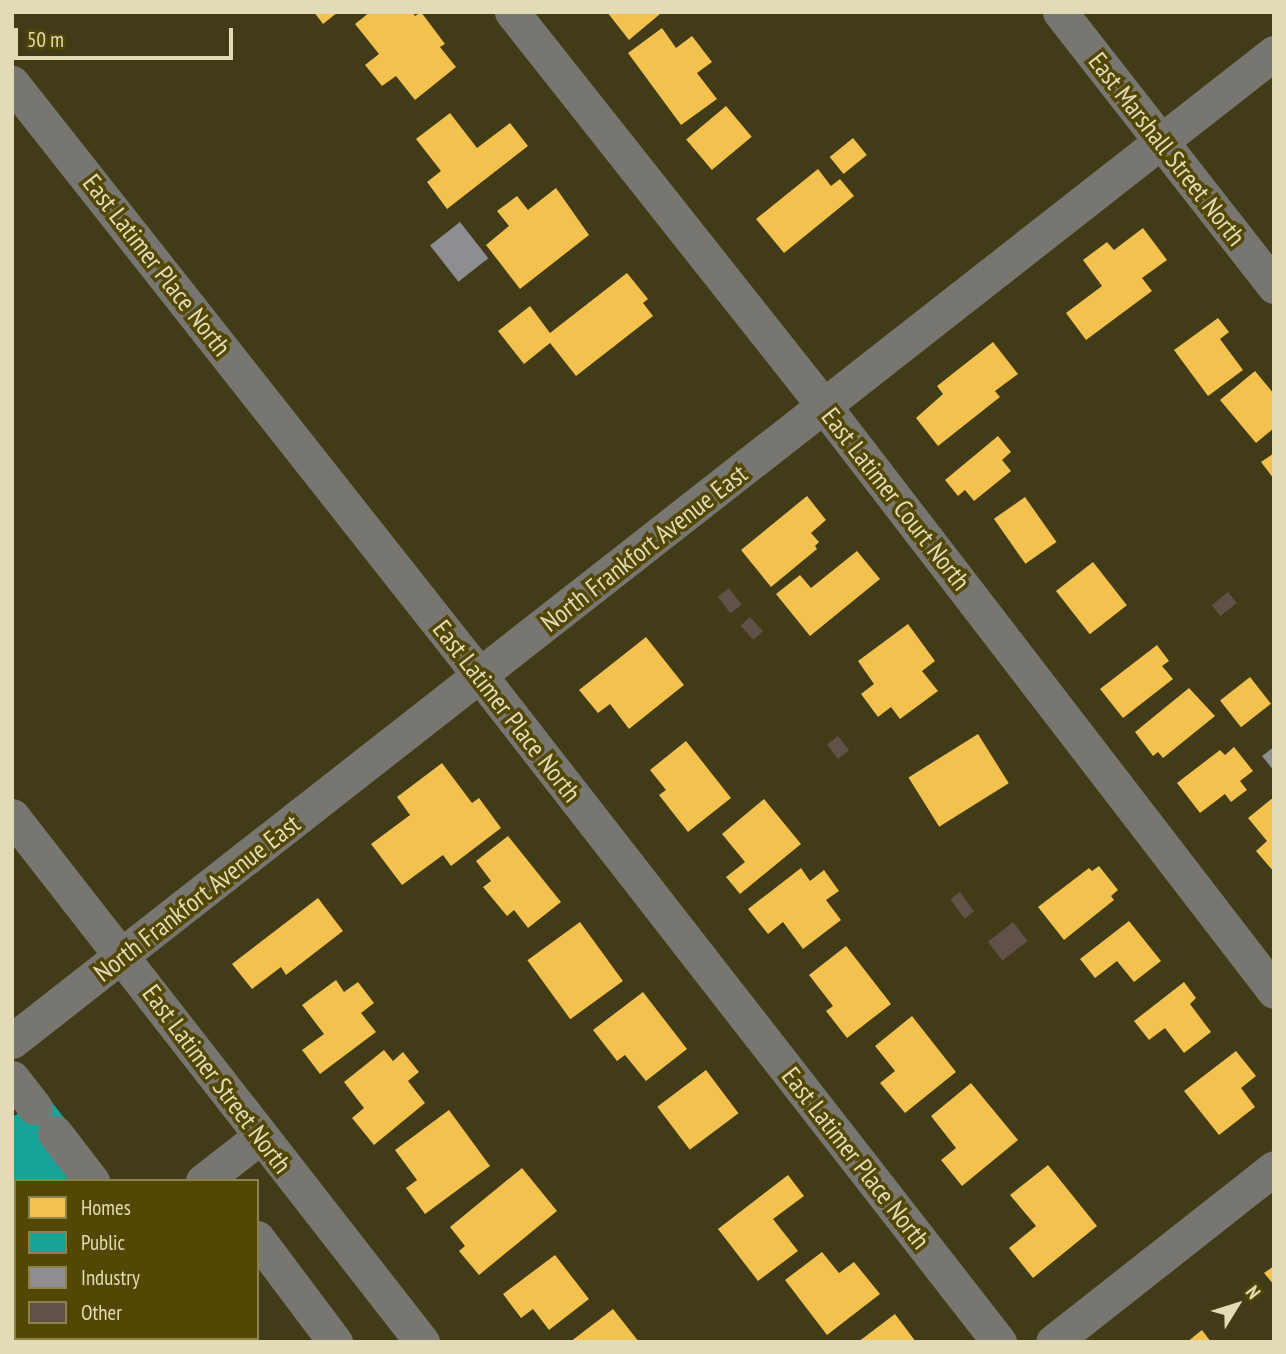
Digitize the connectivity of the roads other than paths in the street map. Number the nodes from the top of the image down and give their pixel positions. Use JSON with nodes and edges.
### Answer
{"nodes":[{"id":1,"x":512,"y":12,"type":"edge"},
{"id":2,"x":1060,"y":12,"type":"edge"},
{"id":3,"x":1274,"y":53,"type":"edge"},
{"id":4,"x":12,"y":83,"type":"edge"},
{"id":5,"x":1162,"y":143,"type":"junction"},
{"id":6,"x":1274,"y":286,"type":"edge"},
{"id":7,"x":824,"y":406,"type":"junction"},
{"id":8,"x":481,"y":677,"type":"junction"},
{"id":9,"x":12,"y":816,"type":"edge"},
{"id":10,"x":123,"y":956,"type":"junction"},
{"id":11,"x":1274,"y":991,"type":"edge"},
{"id":12,"x":12,"y":1041,"type":"edge"},
{"id":13,"x":12,"y":1078,"type":"edge"},
{"id":14,"x":260,"y":1137,"type":"junction"},
{"id":15,"x":1274,"y":1168,"type":"edge"},
{"id":16,"x":90,"y":1179,"type":"edge"},
{"id":17,"x":209,"y":1179,"type":"edge"},
{"id":18,"x":259,"y":1241,"type":"edge"},
{"id":19,"x":335,"y":1342,"type":"edge"},
{"id":20,"x":422,"y":1342,"type":"edge"},
{"id":21,"x":999,"y":1342,"type":"edge"},
{"id":22,"x":1053,"y":1342,"type":"edge"}],
"edges":[{"from":1,"to":7,"type":"street","name":"East Latimer Court North"},
{"from":2,"to":5,"type":"street","name":"East Marshall Street North"},
{"from":3,"to":5,"type":"street","name":"North Frankfort Avenue East"},
{"from":4,"to":8,"type":"street","name":"East Latimer Place North"},
{"from":5,"to":6,"type":"street","name":"East Marshall Street North"},
{"from":5,"to":7,"type":"street","name":"North Frankfort Avenue East"},
{"from":7,"to":8,"type":"street","name":"North Frankfort Avenue East"},
{"from":7,"to":11,"type":"street","name":"East Latimer Court North"},
{"from":8,"to":10,"type":"street","name":"North Frankfort Avenue East"},
{"from":8,"to":21,"type":"street","name":"East Latimer Place North"},
{"from":9,"to":10,"type":"street","name":"East Latimer Street North"},
{"from":10,"to":12,"type":"street","name":"North Frankfort Avenue East"},
{"from":10,"to":14,"type":"street","name":"East Latimer Street North"},
{"from":13,"to":16,"type":"street"},
{"from":14,"to":17,"type":"street"},
{"from":14,"to":20,"type":"street","name":"East Latimer Street North"},
{"from":15,"to":22,"type":"street"},
{"from":18,"to":19,"type":"street"}]}
